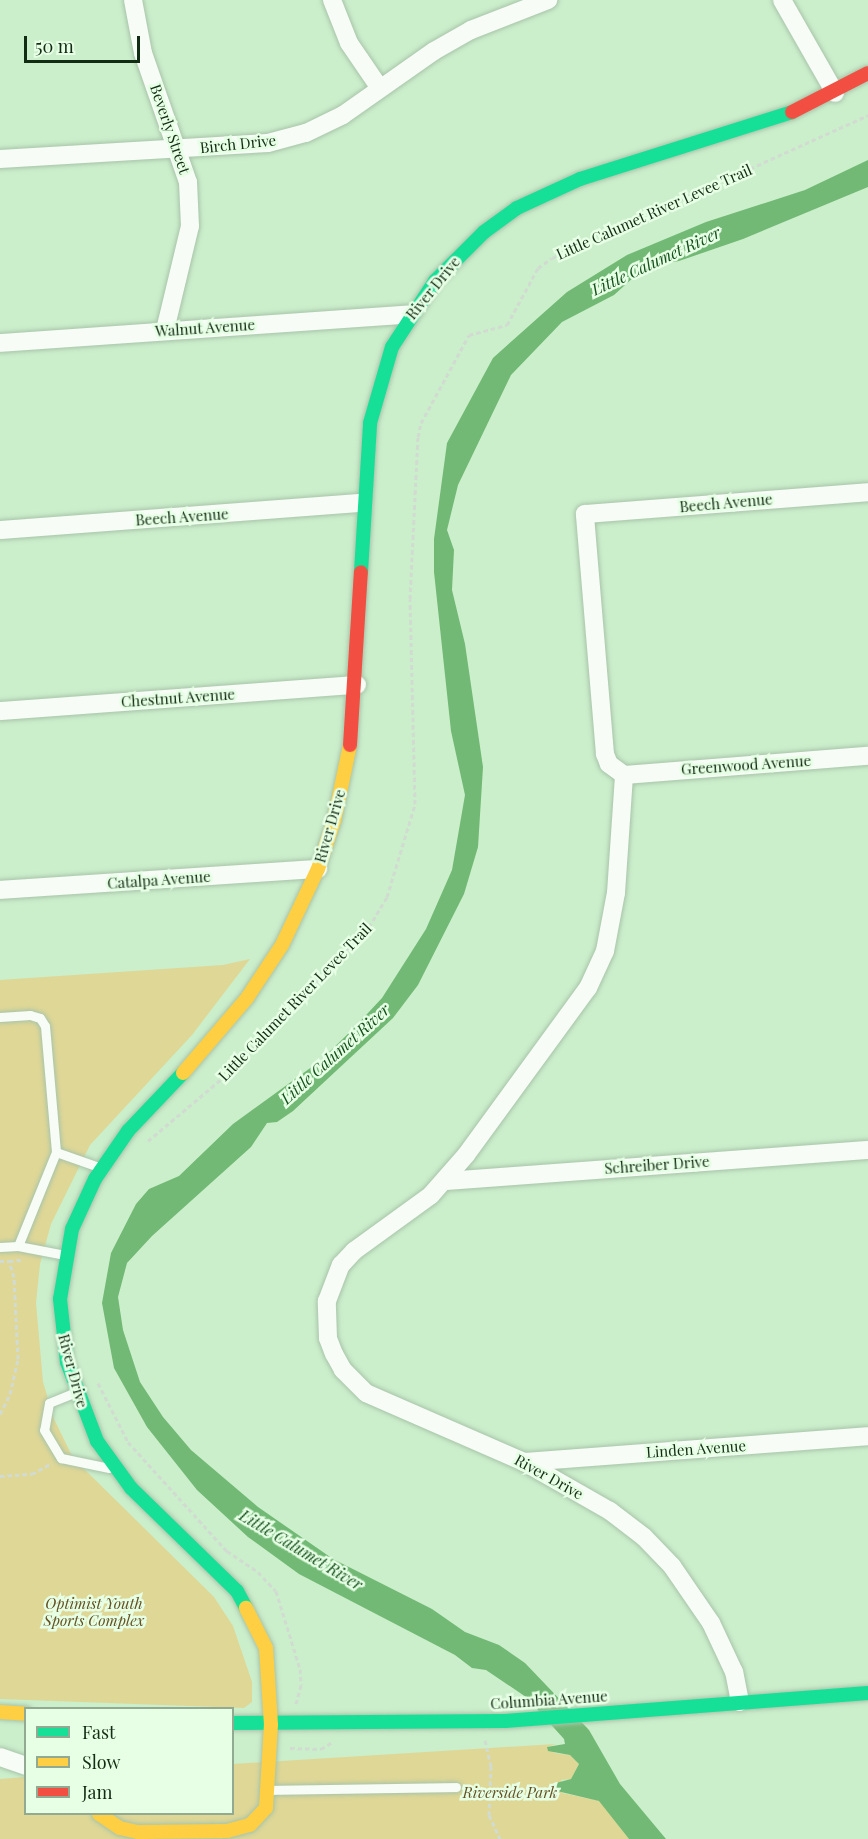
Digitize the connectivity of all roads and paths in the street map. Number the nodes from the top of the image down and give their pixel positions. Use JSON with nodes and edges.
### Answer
{"nodes":[{"id":1,"x":133,"y":0,"type":"edge"},
{"id":2,"x":332,"y":0,"type":"edge"},
{"id":3,"x":548,"y":0,"type":"edge"},
{"id":4,"x":782,"y":0,"type":"edge"},
{"id":5,"x":868,"y":73,"type":"edge"},
{"id":6,"x":379,"y":87,"type":"junction"},
{"id":7,"x":835,"y":93,"type":"junction"},
{"id":8,"x":868,"y":115,"type":"edge"},
{"id":9,"x":179,"y":150,"type":"junction"},
{"id":10,"x":0,"y":159,"type":"edge"},
{"id":11,"x":410,"y":314,"type":"junction"},
{"id":12,"x":165,"y":330,"type":"junction"},
{"id":13,"x":0,"y":343,"type":"edge"},
{"id":14,"x":868,"y":492,"type":"edge"},
{"id":15,"x":363,"y":503,"type":"junction"},
{"id":16,"x":0,"y":530,"type":"edge"},
{"id":17,"x":357,"y":685,"type":"junction"},
{"id":18,"x":0,"y":711,"type":"edge"},
{"id":19,"x":868,"y":756,"type":"edge"},
{"id":20,"x":624,"y":775,"type":"junction"},
{"id":21,"x":318,"y":869,"type":"junction"},
{"id":22,"x":0,"y":891,"type":"edge"},
{"id":23,"x":0,"y":1017,"type":"edge"},
{"id":24,"x":147,"y":1142,"type":"dead end"},
{"id":25,"x":868,"y":1150,"type":"edge"},
{"id":26,"x":56,"y":1152,"type":"junction"},
{"id":27,"x":102,"y":1168,"type":"junction"},
{"id":28,"x":446,"y":1181,"type":"junction"},
{"id":29,"x":18,"y":1246,"type":"junction"},
{"id":30,"x":0,"y":1247,"type":"edge"},
{"id":31,"x":65,"y":1255,"type":"junction"},
{"id":32,"x":31,"y":1259,"type":"dead end"},
{"id":33,"x":0,"y":1261,"type":"edge"},
{"id":34,"x":9,"y":1261,"type":"junction"},
{"id":35,"x":97,"y":1381,"type":"dead end"},
{"id":36,"x":76,"y":1392,"type":"junction"},
{"id":37,"x":0,"y":1414,"type":"edge"},
{"id":38,"x":868,"y":1436,"type":"edge"},
{"id":39,"x":61,"y":1458,"type":"junction"},
{"id":40,"x":524,"y":1461,"type":"junction"},
{"id":41,"x":115,"y":1469,"type":"junction"},
{"id":42,"x":0,"y":1476,"type":"edge"},
{"id":43,"x":868,"y":1693,"type":"edge"},
{"id":44,"x":740,"y":1702,"type":"junction"},
{"id":45,"x":292,"y":1708,"type":"dead end"},
{"id":46,"x":0,"y":1712,"type":"edge"},
{"id":47,"x":24,"y":1714,"type":"edge"},
{"id":48,"x":234,"y":1723,"type":"edge"},
{"id":49,"x":272,"y":1725,"type":"junction"},
{"id":50,"x":483,"y":1736,"type":"dead end"},
{"id":51,"x":0,"y":1757,"type":"edge"},
{"id":52,"x":24,"y":1765,"type":"edge"},
{"id":53,"x":456,"y":1787,"type":"dead end"},
{"id":54,"x":268,"y":1790,"type":"junction"},
{"id":55,"x":100,"y":1815,"type":"edge"},
{"id":56,"x":500,"y":1839,"type":"edge"}],
"edges":[{"from":1,"to":9,"type":"street","name":"Beverly Street"},
{"from":2,"to":6,"type":"street"},
{"from":3,"to":6,"type":"street","name":"Birch Drive"},
{"from":4,"to":7,"type":"street"},
{"from":5,"to":7,"type":"street","name":"River Drive"},
{"from":6,"to":9,"type":"street","name":"Birch Drive"},
{"from":7,"to":11,"type":"street","name":"River Drive"},
{"from":8,"to":24,"type":"path","name":"Little Calumet River Levee Trail"},
{"from":9,"to":10,"type":"street","name":"Birch Drive"},
{"from":9,"to":12,"type":"street","name":"Beverly Street"},
{"from":11,"to":12,"type":"street","name":"Walnut Avenue"},
{"from":11,"to":15,"type":"street","name":"River Drive"},
{"from":12,"to":13,"type":"street","name":"Walnut Avenue"},
{"from":14,"to":20,"type":"street","name":"Beech Avenue"},
{"from":15,"to":16,"type":"street","name":"Beech Avenue"},
{"from":15,"to":17,"type":"street","name":"River Drive"},
{"from":17,"to":18,"type":"street","name":"Chestnut Avenue"},
{"from":17,"to":21,"type":"street","name":"River Drive"},
{"from":19,"to":20,"type":"street","name":"Greenwood Avenue"},
{"from":20,"to":28,"type":"street","name":"River Drive"},
{"from":21,"to":22,"type":"street","name":"Catalpa Avenue"},
{"from":21,"to":27,"type":"street","name":"River Drive"},
{"from":23,"to":26,"type":"lane"},
{"from":25,"to":28,"type":"street","name":"Schreiber Drive"},
{"from":26,"to":27,"type":"lane"},
{"from":26,"to":29,"type":"lane"},
{"from":27,"to":31,"type":"street","name":"River Drive"},
{"from":28,"to":40,"type":"street","name":"River Drive"},
{"from":29,"to":30,"type":"lane"},
{"from":29,"to":31,"type":"lane"},
{"from":31,"to":36,"type":"street","name":"River Drive"},
{"from":32,"to":34,"type":"path"},
{"from":33,"to":34,"type":"path"},
{"from":34,"to":37,"type":"path"},
{"from":35,"to":45,"type":"path"},
{"from":36,"to":39,"type":"lane"},
{"from":36,"to":41,"type":"street","name":"River Drive"},
{"from":38,"to":40,"type":"street","name":"Linden Avenue"},
{"from":39,"to":41,"type":"lane"},
{"from":39,"to":42,"type":"path"},
{"from":40,"to":44,"type":"street","name":"River Drive"},
{"from":41,"to":49,"type":"street","name":"River Drive"},
{"from":43,"to":44,"type":"street","name":"Columbia Avenue"},
{"from":44,"to":49,"type":"street","name":"Columbia Avenue"},
{"from":46,"to":47,"type":"street"},
{"from":48,"to":49,"type":"street","name":"Columbia Avenue"},
{"from":49,"to":54,"type":"street","name":"River Drive"},
{"from":50,"to":56,"type":"path"},
{"from":51,"to":52,"type":"street"},
{"from":53,"to":54,"type":"lane"},
{"from":54,"to":55,"type":"street","name":"River Drive"}]}
